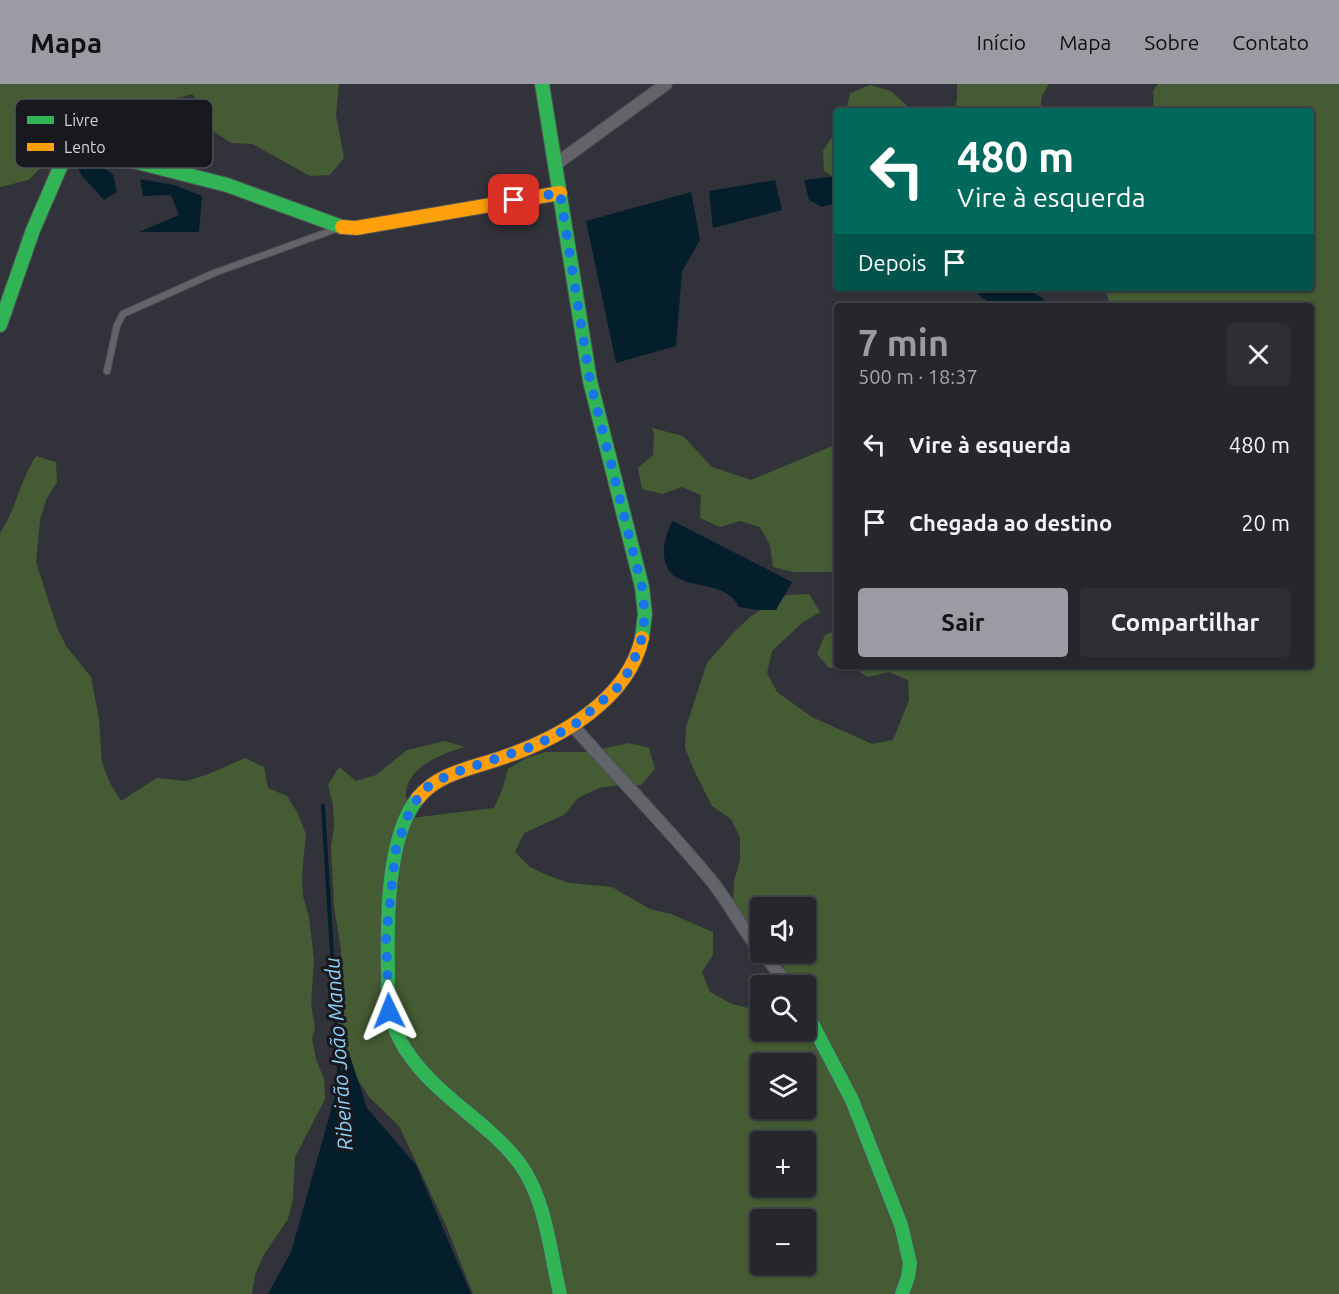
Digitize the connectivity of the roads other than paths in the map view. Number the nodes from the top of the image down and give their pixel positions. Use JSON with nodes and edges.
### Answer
{"nodes":[{"id":1,"x":542,"y":84,"type":"edge"},
{"id":2,"x":666,"y":84,"type":"edge"},
{"id":3,"x":556,"y":164,"type":"junction"},
{"id":4,"x":58,"y":168,"type":"edge"},
{"id":5,"x":160,"y":168,"type":"edge"},
{"id":6,"x":560,"y":193,"type":"junction"},
{"id":7,"x":339,"y":228,"type":"junction"},
{"id":8,"x":0,"y":326,"type":"edge"},
{"id":9,"x":107,"y":371,"type":"dead end"},
{"id":10,"x":573,"y":726,"type":"junction"},
{"id":11,"x":750,"y":939,"type":"edge"},
{"id":12,"x":771,"y":963,"type":"edge"},
{"id":13,"x":780,"y":975,"type":"edge"},
{"id":14,"x":816,"y":1031,"type":"edge"},
{"id":15,"x":560,"y":1294,"type":"edge"},
{"id":16,"x":902,"y":1294,"type":"edge"}],
"edges":[{"from":1,"to":3,"type":"street"},
{"from":2,"to":3,"type":"street"},
{"from":3,"to":6,"type":"street"},
{"from":4,"to":8,"type":"street"},
{"from":5,"to":7,"type":"street"},
{"from":6,"to":7,"type":"street"},
{"from":6,"to":10,"type":"street"},
{"from":7,"to":9,"type":"lane"},
{"from":10,"to":11,"type":"street"},
{"from":10,"to":15,"type":"street"},
{"from":12,"to":13,"type":"street"},
{"from":14,"to":16,"type":"street"}]}
